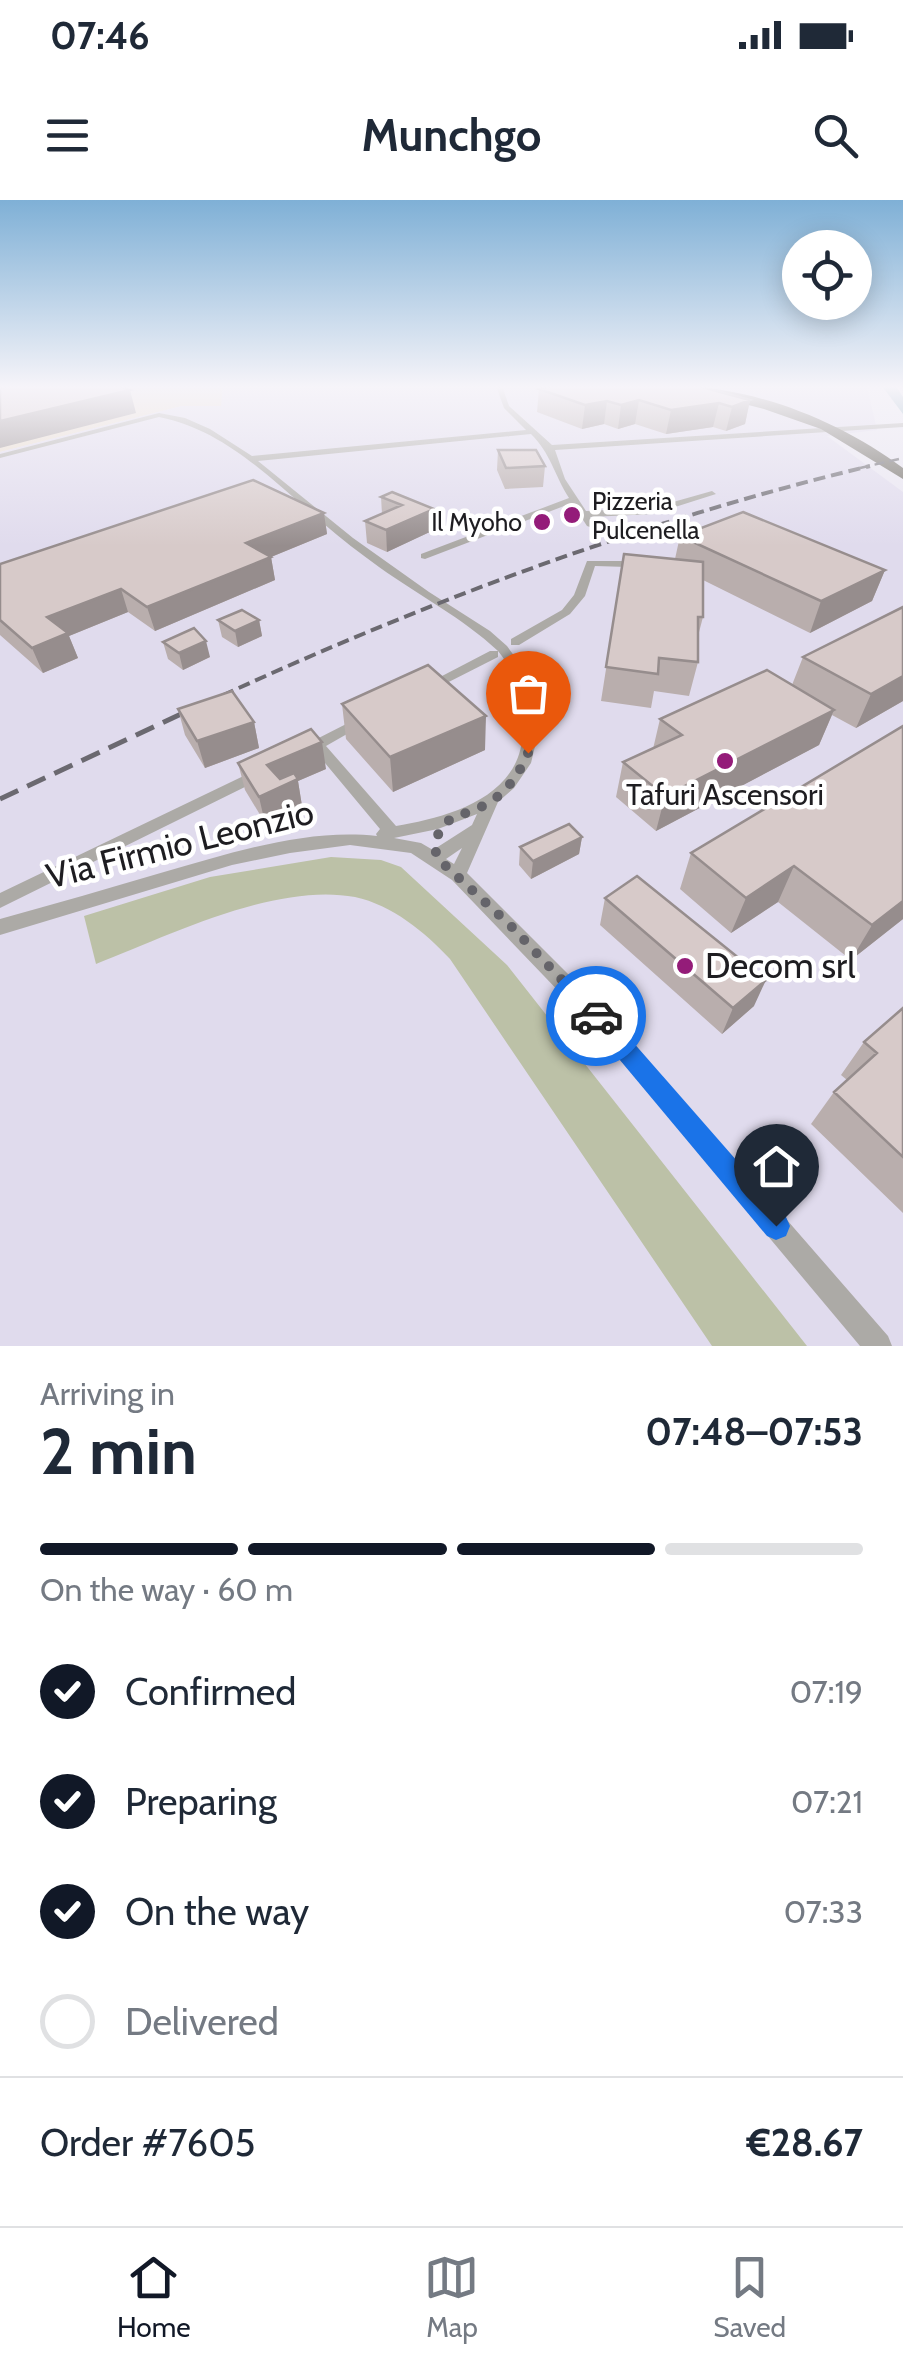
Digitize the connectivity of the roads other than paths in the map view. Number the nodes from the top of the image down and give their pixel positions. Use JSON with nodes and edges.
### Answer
{"nodes":[{"id":1,"x":64,"y":439,"type":"edge"},
{"id":2,"x":219,"y":439,"type":"edge"},
{"id":3,"x":451,"y":439,"type":"edge"},
{"id":4,"x":539,"y":439,"type":"edge"},
{"id":5,"x":679,"y":439,"type":"edge"},
{"id":6,"x":851,"y":439,"type":"edge"},
{"id":7,"x":222,"y":441,"type":"junction"},
{"id":8,"x":550,"y":448,"type":"junction"},
{"id":9,"x":0,"y":456,"type":"edge"},
{"id":10,"x":267,"y":457,"type":"junction"},
{"id":11,"x":248,"y":459,"type":"junction"},
{"id":12,"x":901,"y":470,"type":"edge"},
{"id":13,"x":712,"y":494,"type":"dead end"},
{"id":14,"x":574,"y":499,"type":"junction"},
{"id":15,"x":583,"y":514,"type":"junction"},
{"id":16,"x":590,"y":524,"type":"dead end"},
{"id":17,"x":426,"y":556,"type":"dead end"},
{"id":18,"x":628,"y":564,"type":"edge"},
{"id":19,"x":515,"y":642,"type":"dead end"},
{"id":20,"x":494,"y":654,"type":"dead end"},
{"id":21,"x":406,"y":699,"type":"edge"},
{"id":22,"x":370,"y":717,"type":"edge"},
{"id":23,"x":317,"y":744,"type":"junction"},
{"id":24,"x":490,"y":802,"type":"junction"},
{"id":25,"x":445,"y":822,"type":"junction"},
{"id":26,"x":476,"y":830,"type":"junction"},
{"id":27,"x":392,"y":833,"type":"junction"},
{"id":28,"x":350,"y":839,"type":"junction"},
{"id":29,"x":436,"y":857,"type":"junction"},
{"id":30,"x":458,"y":875,"type":"junction"},
{"id":31,"x":0,"y":901,"type":"edge"},
{"id":32,"x":0,"y":927,"type":"edge"},
{"id":33,"x":878,"y":1346,"type":"edge"}],
"edges":[{"from":1,"to":9,"type":"street"},
{"from":2,"to":7,"type":"street"},
{"from":3,"to":10,"type":"street"},
{"from":4,"to":8,"type":"street"},
{"from":5,"to":8,"type":"street"},
{"from":6,"to":12,"type":"highway"},
{"from":7,"to":10,"type":"street"},
{"from":7,"to":11,"type":"street"},
{"from":8,"to":14,"type":"street"},
{"from":10,"to":11,"type":"street"},
{"from":11,"to":24,"type":"street"},
{"from":13,"to":15,"type":"street"},
{"from":14,"to":15,"type":"street"},
{"from":14,"to":17,"type":"street"},
{"from":15,"to":16,"type":"street"},
{"from":18,"to":19,"type":"street"},
{"from":20,"to":21,"type":"street"},
{"from":22,"to":23,"type":"street"},
{"from":23,"to":27,"type":"street"},
{"from":23,"to":31,"type":"street"},
{"from":24,"to":25,"type":"street"},
{"from":24,"to":26,"type":"street"},
{"from":25,"to":27,"type":"street"},
{"from":25,"to":29,"type":"street"},
{"from":26,"to":29,"type":"street"},
{"from":26,"to":30,"type":"street"},
{"from":27,"to":28,"type":"street"},
{"from":28,"to":29,"type":"street","name":"Via Firmio Leonzio"},
{"from":28,"to":32,"type":"street","name":"Via Firmio Leonzio"},
{"from":29,"to":30,"type":"street","name":"Via Firmio Leonzio"},
{"from":30,"to":33,"type":"street","name":"Via Firmio Leonzio"}]}
